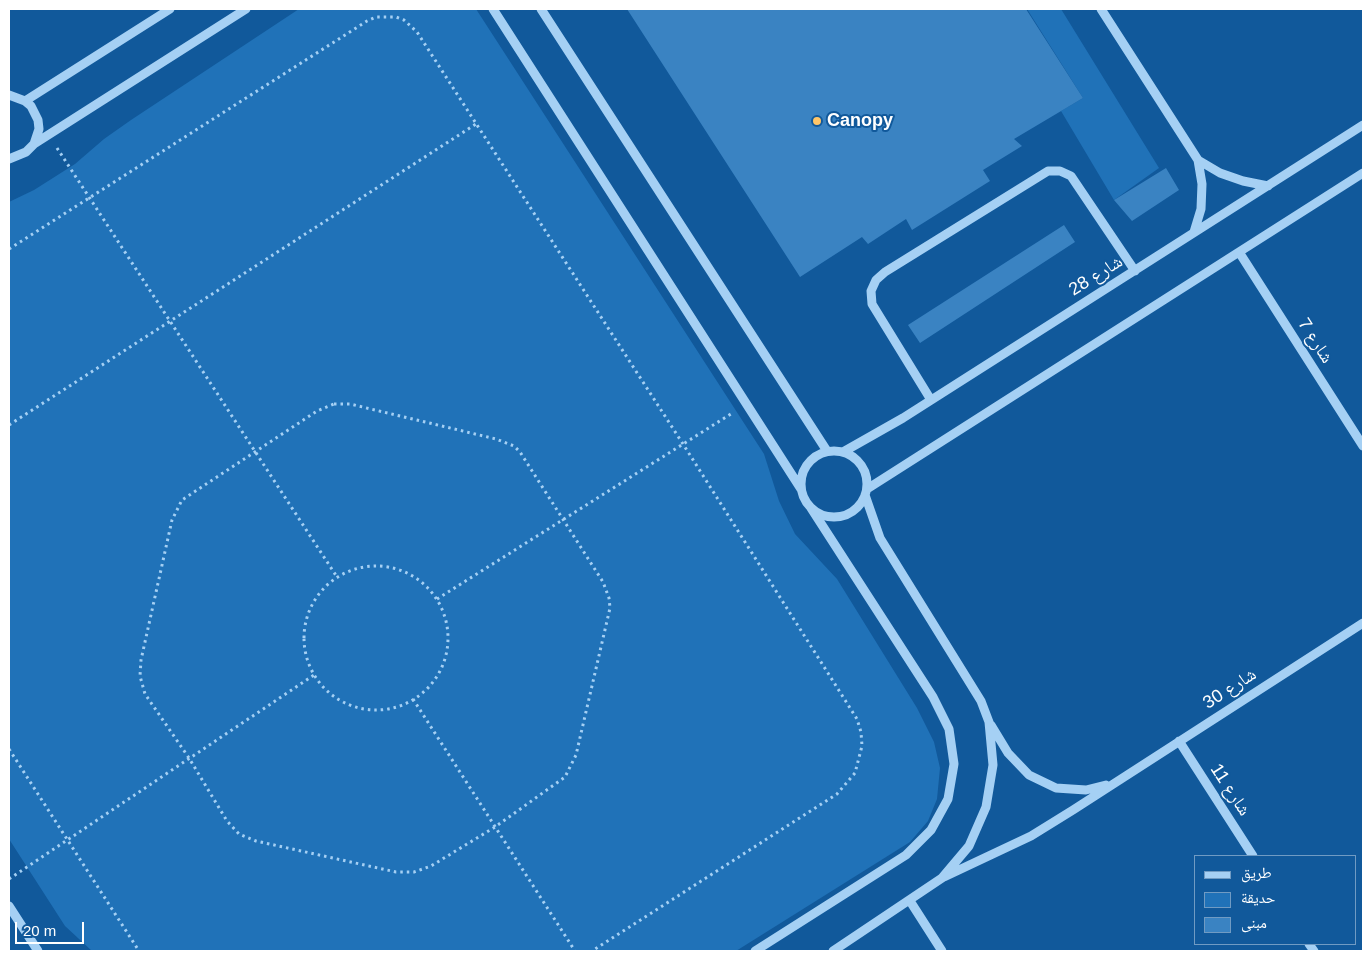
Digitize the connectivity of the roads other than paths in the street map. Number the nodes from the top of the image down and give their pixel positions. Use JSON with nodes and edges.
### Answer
{"nodes":[{"id":1,"x":170,"y":9,"type":"edge"},
{"id":2,"x":246,"y":9,"type":"edge"},
{"id":3,"x":493,"y":9,"type":"edge"},
{"id":4,"x":541,"y":9,"type":"edge"},
{"id":5,"x":1101,"y":9,"type":"edge"},
{"id":6,"x":9,"y":87,"type":"edge"},
{"id":7,"x":12,"y":96,"type":"edge"},
{"id":8,"x":25,"y":101,"type":"junction"},
{"id":9,"x":1363,"y":125,"type":"edge"},
{"id":10,"x":34,"y":144,"type":"junction"},
{"id":11,"x":9,"y":159,"type":"edge"},
{"id":12,"x":1198,"y":160,"type":"junction"},
{"id":13,"x":1363,"y":173,"type":"edge"},
{"id":14,"x":1268,"y":186,"type":"junction"},
{"id":15,"x":1194,"y":232,"type":"junction"},
{"id":16,"x":1239,"y":252,"type":"junction"},
{"id":17,"x":1135,"y":270,"type":"junction"},
{"id":18,"x":931,"y":400,"type":"junction"},
{"id":19,"x":1363,"y":446,"type":"edge"},
{"id":20,"x":827,"y":452,"type":"junction"},
{"id":21,"x":843,"y":452,"type":"junction"},
{"id":22,"x":801,"y":488,"type":"junction"},
{"id":23,"x":866,"y":492,"type":"junction"},
{"id":24,"x":811,"y":508,"type":"junction"},
{"id":25,"x":1363,"y":623,"type":"edge"},
{"id":26,"x":989,"y":722,"type":"junction"},
{"id":27,"x":1179,"y":741,"type":"junction"},
{"id":28,"x":1114,"y":782,"type":"junction"},
{"id":29,"x":1252,"y":855,"type":"edge"},
{"id":30,"x":942,"y":878,"type":"junction"},
{"id":31,"x":910,"y":901,"type":"junction"},
{"id":32,"x":9,"y":906,"type":"edge"},
{"id":33,"x":38,"y":951,"type":"edge"},
{"id":34,"x":755,"y":951,"type":"edge"},
{"id":35,"x":833,"y":951,"type":"edge"},
{"id":36,"x":942,"y":951,"type":"edge"}],
"edges":[{"from":1,"to":8,"type":"street"},
{"from":2,"to":10,"type":"street"},
{"from":3,"to":22,"type":"street"},
{"from":4,"to":20,"type":"street"},
{"from":5,"to":12,"type":"street"},
{"from":6,"to":7,"type":"street"},
{"from":7,"to":8,"type":"street"},
{"from":8,"to":10,"type":"street"},
{"from":9,"to":14,"type":"street","name":"شارع 28"},
{"from":10,"to":11,"type":"street"},
{"from":12,"to":14,"type":"street"},
{"from":12,"to":15,"type":"street"},
{"from":13,"to":16,"type":"street"},
{"from":14,"to":15,"type":"street","name":"شارع 28"},
{"from":15,"to":17,"type":"street","name":"شارع 28"},
{"from":16,"to":19,"type":"street","name":"شارع 7"},
{"from":16,"to":23,"type":"street"},
{"from":17,"to":18,"type":"street","name":"شارع 28"},
{"from":17,"to":18,"type":"street"},
{"from":18,"to":21,"type":"street","name":"شارع 28"},
{"from":20,"to":21,"type":"street"},
{"from":20,"to":22,"type":"street"},
{"from":21,"to":23,"type":"street"},
{"from":22,"to":24,"type":"street"},
{"from":23,"to":24,"type":"street"},
{"from":23,"to":26,"type":"street"},
{"from":24,"to":34,"type":"street"},
{"from":25,"to":27,"type":"street","name":"شارع 30"},
{"from":26,"to":28,"type":"street","name":"شارع 30"},
{"from":26,"to":30,"type":"street"},
{"from":27,"to":28,"type":"street","name":"شارع 30"},
{"from":27,"to":29,"type":"street","name":"شارع 11"},
{"from":28,"to":30,"type":"street","name":"شارع 30"},
{"from":30,"to":31,"type":"street"},
{"from":31,"to":35,"type":"street"},
{"from":31,"to":36,"type":"street"},
{"from":32,"to":33,"type":"street"}]}
